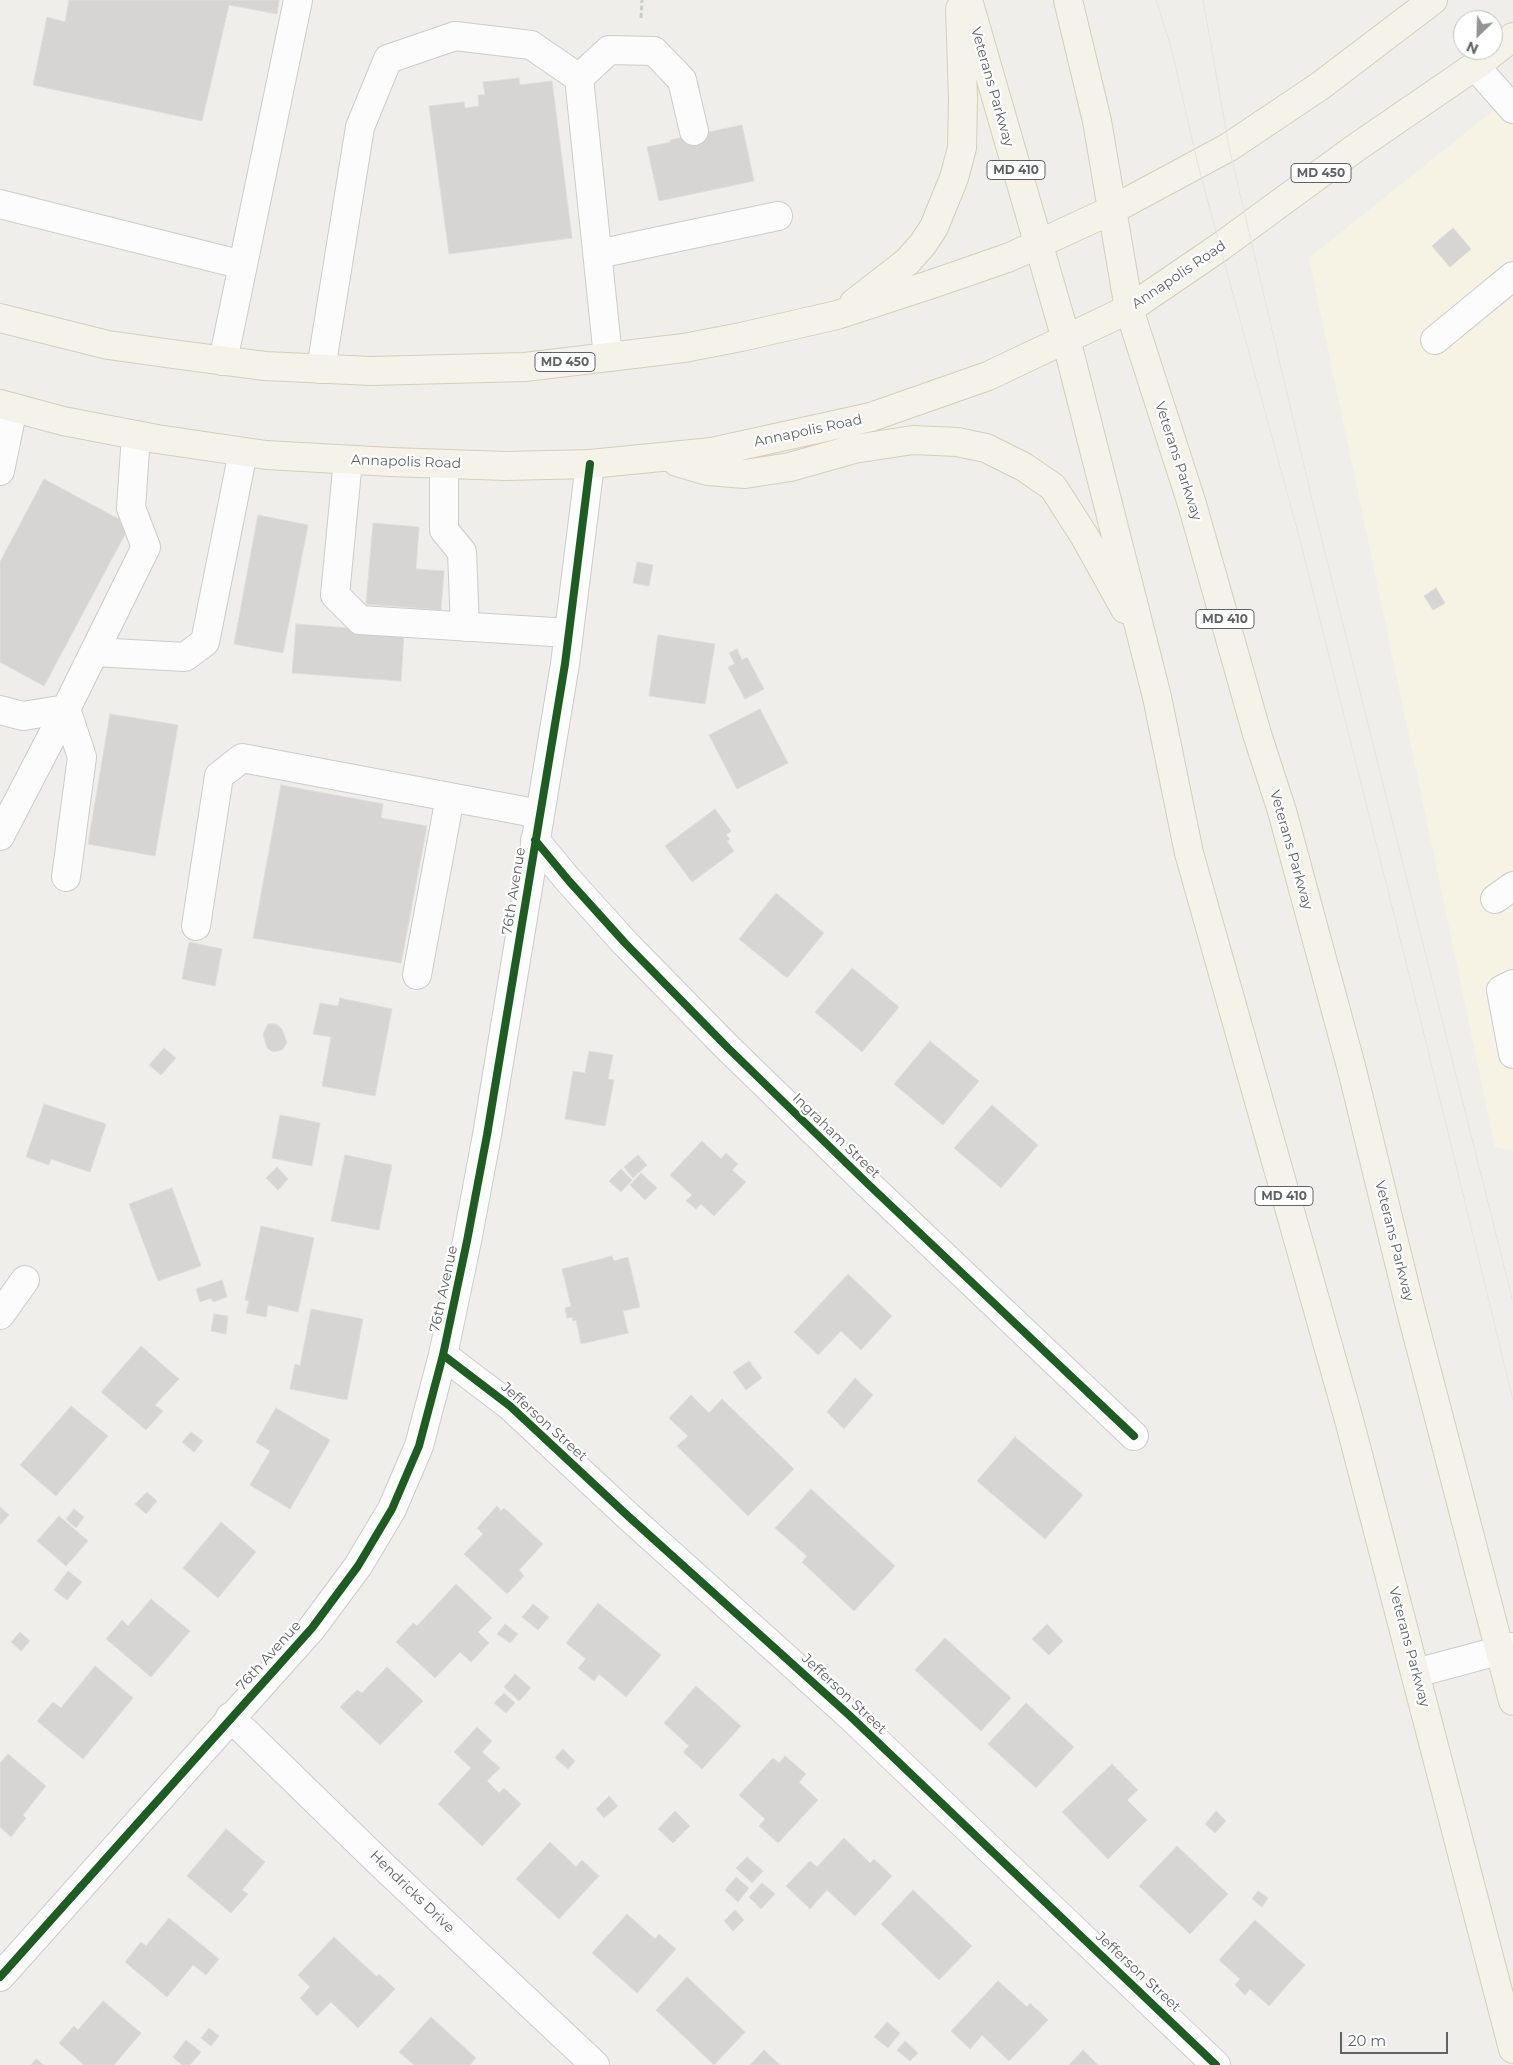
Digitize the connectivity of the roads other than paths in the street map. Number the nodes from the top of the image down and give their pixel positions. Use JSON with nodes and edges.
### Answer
{"nodes":[{"id":1,"x":298,"y":0,"type":"edge"},
{"id":2,"x":959,"y":0,"type":"edge"},
{"id":3,"x":968,"y":0,"type":"edge"},
{"id":4,"x":1068,"y":0,"type":"edge"},
{"id":5,"x":1433,"y":0,"type":"edge"},
{"id":6,"x":1513,"y":37,"type":"edge"},
{"id":7,"x":1474,"y":66,"type":"junction"},
{"id":8,"x":579,"y":78,"type":"junction"},
{"id":9,"x":1513,"y":109,"type":"edge"},
{"id":10,"x":694,"y":131,"type":"dead end"},
{"id":11,"x":0,"y":204,"type":"edge"},
{"id":12,"x":1112,"y":210,"type":"junction"},
{"id":13,"x":778,"y":216,"type":"dead end"},
{"id":14,"x":1038,"y":244,"type":"junction"},
{"id":15,"x":598,"y":254,"type":"junction"},
{"id":16,"x":243,"y":264,"type":"junction"},
{"id":17,"x":1513,"y":276,"type":"edge"},
{"id":18,"x":1129,"y":310,"type":"junction"},
{"id":19,"x":837,"y":315,"type":"junction"},
{"id":20,"x":0,"y":318,"type":"edge"},
{"id":21,"x":1066,"y":339,"type":"junction"},
{"id":22,"x":1434,"y":340,"type":"dead end"},
{"id":23,"x":608,"y":357,"type":"junction"},
{"id":24,"x":223,"y":361,"type":"junction"},
{"id":25,"x":321,"y":369,"type":"junction"},
{"id":26,"x":6,"y":406,"type":"edge"},
{"id":27,"x":136,"y":435,"type":"junction"},
{"id":28,"x":243,"y":452,"type":"junction"},
{"id":29,"x":658,"y":457,"type":"junction"},
{"id":30,"x":348,"y":460,"type":"junction"},
{"id":31,"x":444,"y":464,"type":"junction"},
{"id":32,"x":590,"y":464,"type":"junction"},
{"id":33,"x":0,"y":471,"type":"edge"},
{"id":34,"x":465,"y":627,"type":"junction"},
{"id":35,"x":569,"y":633,"type":"junction"},
{"id":36,"x":1142,"y":637,"type":"junction"},
{"id":37,"x":94,"y":652,"type":"junction"},
{"id":38,"x":0,"y":710,"type":"edge"},
{"id":39,"x":66,"y":710,"type":"junction"},
{"id":40,"x":450,"y":797,"type":"junction"},
{"id":41,"x":538,"y":827,"type":"junction"},
{"id":42,"x":0,"y":836,"type":"edge"},
{"id":43,"x":66,"y":876,"type":"dead end"},
{"id":44,"x":196,"y":926,"type":"dead end"},
{"id":45,"x":417,"y":975,"type":"dead end"},
{"id":46,"x":1513,"y":984,"type":"edge"},
{"id":47,"x":1513,"y":1054,"type":"edge"},
{"id":48,"x":25,"y":1280,"type":"dead end"},
{"id":49,"x":0,"y":1315,"type":"edge"},
{"id":50,"x":443,"y":1355,"type":"junction"},
{"id":51,"x":1134,"y":1436,"type":"dead end"},
{"id":52,"x":1506,"y":1649,"type":"edge"},
{"id":53,"x":1416,"y":1673,"type":"junction"},
{"id":54,"x":1513,"y":1701,"type":"edge"},
{"id":55,"x":230,"y":1718,"type":"junction"},
{"id":56,"x":0,"y":1977,"type":"edge"},
{"id":57,"x":1513,"y":2049,"type":"edge"},
{"id":58,"x":595,"y":2065,"type":"edge"},
{"id":59,"x":1216,"y":2065,"type":"edge"}],
"edges":[{"from":1,"to":16,"type":"street"},
{"from":2,"to":19,"type":"main road"},
{"from":3,"to":14,"type":"main road","name":"Veterans Parkway","number":"MD 410"},
{"from":4,"to":12,"type":"main road","name":"Veterans Parkway","number":"MD 410"},
{"from":5,"to":12,"type":"main road","number":"MD 450"},
{"from":6,"to":7,"type":"main road","name":"Annapolis Road","number":"MD 450"},
{"from":7,"to":9,"type":"street"},
{"from":7,"to":18,"type":"main road","name":"Annapolis Road","number":"MD 450"},
{"from":8,"to":10,"type":"street"},
{"from":8,"to":15,"type":"street"},
{"from":8,"to":25,"type":"street"},
{"from":11,"to":16,"type":"street"},
{"from":12,"to":14,"type":"main road","number":"MD 450"},
{"from":12,"to":18,"type":"main road","name":"Veterans Parkway","number":"MD 410"},
{"from":13,"to":15,"type":"street"},
{"from":14,"to":19,"type":"main road","number":"MD 450"},
{"from":14,"to":21,"type":"main road","name":"Veterans Parkway","number":"MD 410"},
{"from":15,"to":23,"type":"street"},
{"from":16,"to":24,"type":"street"},
{"from":17,"to":22,"type":"street"},
{"from":18,"to":21,"type":"main road","name":"Annapolis Road","number":"MD 450"},
{"from":18,"to":52,"type":"main road","name":"Veterans Parkway","number":"MD 410"},
{"from":19,"to":23,"type":"main road","number":"MD 450"},
{"from":20,"to":24,"type":"main road","number":"MD 450"},
{"from":21,"to":29,"type":"main road","name":"Annapolis Road","number":"MD 450"},
{"from":21,"to":36,"type":"main road","name":"Veterans Parkway","number":"MD 410"},
{"from":23,"to":25,"type":"main road","number":"MD 450"},
{"from":24,"to":25,"type":"main road","number":"MD 450"},
{"from":26,"to":27,"type":"main road","name":"Annapolis Road","number":"MD 450"},
{"from":26,"to":33,"type":"street"},
{"from":27,"to":28,"type":"main road","name":"Annapolis Road","number":"MD 450"},
{"from":27,"to":37,"type":"street"},
{"from":28,"to":30,"type":"main road","name":"Annapolis Road","number":"MD 450"},
{"from":28,"to":37,"type":"street"},
{"from":29,"to":32,"type":"main road","name":"Annapolis Road","number":"MD 450"},
{"from":29,"to":36,"type":"main road","name":"Veterans Parkway"},
{"from":30,"to":31,"type":"main road","name":"Annapolis Road","number":"MD 450"},
{"from":30,"to":34,"type":"street"},
{"from":31,"to":32,"type":"main road","name":"Annapolis Road","number":"MD 450"},
{"from":31,"to":34,"type":"street"},
{"from":32,"to":35,"type":"street","name":"76th Avenue"},
{"from":34,"to":35,"type":"street"},
{"from":35,"to":41,"type":"street","name":"76th Avenue"},
{"from":36,"to":53,"type":"main road","name":"Veterans Parkway","number":"MD 410"},
{"from":37,"to":39,"type":"street"},
{"from":38,"to":39,"type":"street"},
{"from":39,"to":42,"type":"street"},
{"from":39,"to":43,"type":"street"},
{"from":40,"to":41,"type":"street"},
{"from":40,"to":44,"type":"street"},
{"from":40,"to":45,"type":"street"},
{"from":41,"to":50,"type":"street","name":"76th Avenue"},
{"from":41,"to":51,"type":"street","name":"Ingraham Street"},
{"from":46,"to":47,"type":"street"},
{"from":48,"to":49,"type":"street"},
{"from":50,"to":55,"type":"street","name":"76th Avenue"},
{"from":50,"to":59,"type":"street","name":"Jefferson Street"},
{"from":52,"to":53,"type":"street"},
{"from":52,"to":54,"type":"main road","name":"Veterans Parkway","number":"MD 410"},
{"from":53,"to":57,"type":"main road","name":"Veterans Parkway","number":"MD 410"},
{"from":55,"to":56,"type":"street","name":"76th Avenue"},
{"from":55,"to":58,"type":"street","name":"Hendricks Drive"}]}
